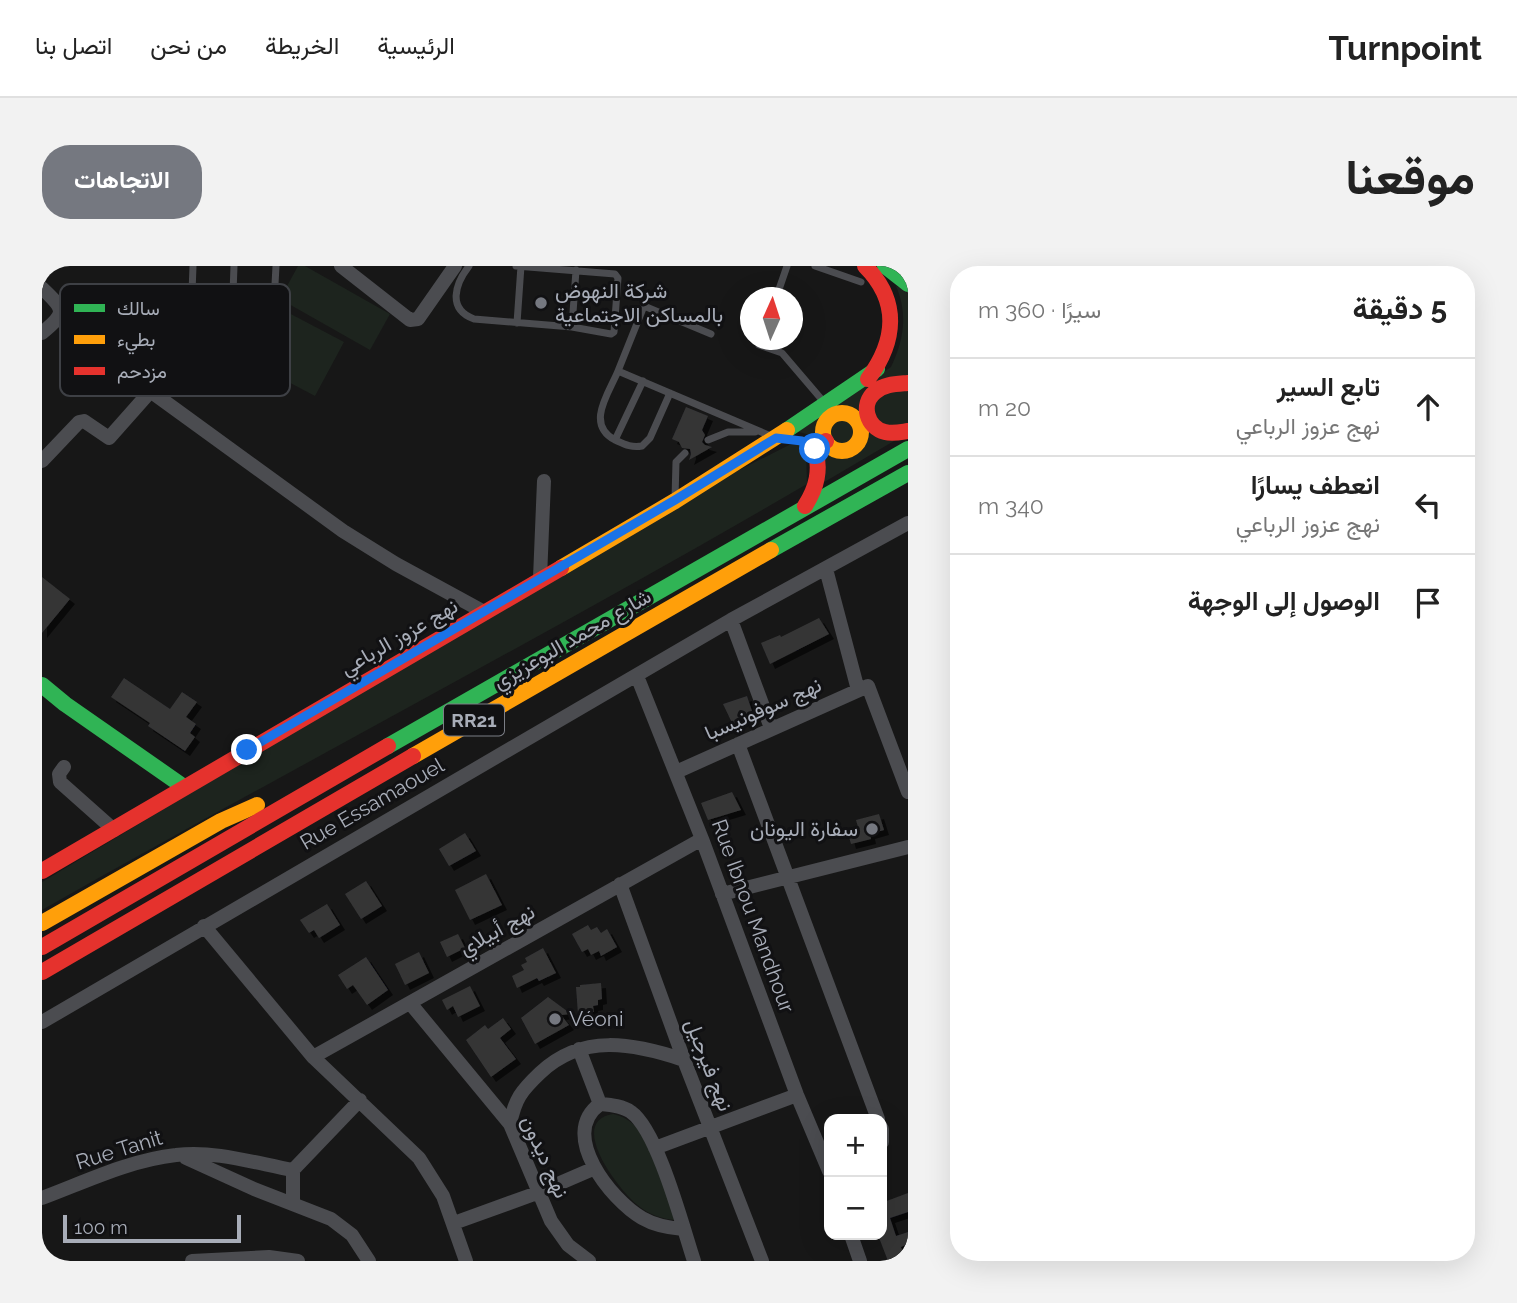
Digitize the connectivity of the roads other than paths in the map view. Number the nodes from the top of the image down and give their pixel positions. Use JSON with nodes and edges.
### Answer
{"nodes":[{"id":1,"x":193,"y":266,"type":"edge"},
{"id":2,"x":234,"y":266,"type":"edge"},
{"id":3,"x":276,"y":266,"type":"edge"},
{"id":4,"x":341,"y":266,"type":"edge"},
{"id":5,"x":455,"y":266,"type":"edge"},
{"id":6,"x":469,"y":266,"type":"edge"},
{"id":7,"x":516,"y":266,"type":"edge"},
{"id":8,"x":522,"y":266,"type":"edge"},
{"id":9,"x":787,"y":266,"type":"edge"},
{"id":10,"x":815,"y":266,"type":"edge"},
{"id":11,"x":865,"y":266,"type":"edge"},
{"id":12,"x":885,"y":266,"type":"edge"},
{"id":13,"x":576,"y":270,"type":"junction"},
{"id":14,"x":860,"y":282,"type":"dead end"},
{"id":15,"x":192,"y":284,"type":"edge"},
{"id":16,"x":233,"y":284,"type":"edge"},
{"id":17,"x":275,"y":284,"type":"edge"},
{"id":18,"x":908,"y":284,"type":"edge"},
{"id":19,"x":780,"y":287,"type":"edge"},
{"id":20,"x":42,"y":288,"type":"edge"},
{"id":21,"x":60,"y":305,"type":"edge"},
{"id":22,"x":60,"y":313,"type":"edge"},
{"id":23,"x":517,"y":323,"type":"junction"},
{"id":24,"x":572,"y":327,"type":"junction"},
{"id":25,"x":42,"y":333,"type":"edge"},
{"id":26,"x":711,"y":334,"type":"dead end"},
{"id":27,"x":773,"y":350,"type":"edge"},
{"id":28,"x":618,"y":371,"type":"junction"},
{"id":29,"x":643,"y":381,"type":"junction"},
{"id":30,"x":908,"y":383,"type":"edge"},
{"id":31,"x":670,"y":393,"type":"junction"},
{"id":32,"x":146,"y":396,"type":"edge"},
{"id":33,"x":157,"y":396,"type":"edge"},
{"id":34,"x":830,"y":413,"type":"junction"},
{"id":35,"x":864,"y":422,"type":"junction"},
{"id":36,"x":908,"y":431,"type":"edge"},
{"id":37,"x":776,"y":435,"type":"junction"},
{"id":38,"x":615,"y":440,"type":"junction"},
{"id":39,"x":708,"y":440,"type":"dead end"},
{"id":40,"x":821,"y":445,"type":"junction"},
{"id":41,"x":908,"y":449,"type":"edge"},
{"id":42,"x":685,"y":453,"type":"dead end"},
{"id":43,"x":42,"y":461,"type":"edge"},
{"id":44,"x":908,"y":473,"type":"edge"},
{"id":45,"x":544,"y":481,"type":"dead end"},
{"id":46,"x":908,"y":484,"type":"edge"},
{"id":47,"x":869,"y":494,"type":"junction"},
{"id":48,"x":675,"y":500,"type":"junction"},
{"id":49,"x":805,"y":506,"type":"junction"},
{"id":50,"x":908,"y":523,"type":"edge"},
{"id":51,"x":826,"y":569,"type":"junction"},
{"id":52,"x":540,"y":578,"type":"junction"},
{"id":53,"x":484,"y":612,"type":"junction"},
{"id":54,"x":731,"y":620,"type":"junction"},
{"id":55,"x":637,"y":676,"type":"junction"},
{"id":56,"x":42,"y":685,"type":"edge"},
{"id":57,"x":863,"y":688,"type":"junction"},
{"id":58,"x":771,"y":728,"type":"junction"},
{"id":59,"x":738,"y":744,"type":"junction"},
{"id":60,"x":64,"y":767,"type":"dead end"},
{"id":61,"x":676,"y":772,"type":"junction"},
{"id":62,"x":184,"y":788,"type":"junction"},
{"id":63,"x":908,"y":790,"type":"edge"},
{"id":64,"x":309,"y":791,"type":"junction"},
{"id":65,"x":114,"y":830,"type":"junction"},
{"id":66,"x":702,"y":839,"type":"junction"},
{"id":67,"x":908,"y":847,"type":"edge"},
{"id":68,"x":45,"y":864,"type":"edge"},
{"id":69,"x":788,"y":877,"type":"junction"},
{"id":70,"x":620,"y":884,"type":"junction"},
{"id":71,"x":722,"y":894,"type":"junction"},
{"id":72,"x":42,"y":923,"type":"edge"},
{"id":73,"x":204,"y":926,"type":"junction"},
{"id":74,"x":117,"y":929,"type":"junction"},
{"id":75,"x":42,"y":947,"type":"edge"},
{"id":76,"x":42,"y":972,"type":"edge"},
{"id":77,"x":42,"y":990,"type":"edge"},
{"id":78,"x":410,"y":1003,"type":"junction"},
{"id":79,"x":42,"y":1022,"type":"edge"},
{"id":80,"x":579,"y":1049,"type":"junction"},
{"id":81,"x":313,"y":1057,"type":"junction"},
{"id":82,"x":684,"y":1060,"type":"junction"},
{"id":83,"x":797,"y":1095,"type":"junction"},
{"id":84,"x":360,"y":1100,"type":"junction"},
{"id":85,"x":600,"y":1104,"type":"junction"},
{"id":86,"x":876,"y":1114,"type":"edge"},
{"id":87,"x":510,"y":1124,"type":"junction"},
{"id":88,"x":711,"y":1127,"type":"junction"},
{"id":89,"x":655,"y":1148,"type":"junction"},
{"id":90,"x":178,"y":1155,"type":"junction"},
{"id":91,"x":824,"y":1157,"type":"edge"},
{"id":92,"x":595,"y":1168,"type":"junction"},
{"id":93,"x":293,"y":1170,"type":"junction"},
{"id":94,"x":537,"y":1192,"type":"junction"},
{"id":95,"x":42,"y":1198,"type":"edge"},
{"id":96,"x":293,"y":1203,"type":"junction"},
{"id":97,"x":454,"y":1223,"type":"junction"},
{"id":98,"x":683,"y":1229,"type":"junction"},
{"id":99,"x":853,"y":1240,"type":"edge"},
{"id":100,"x":192,"y":1261,"type":"edge"},
{"id":101,"x":298,"y":1261,"type":"edge"},
{"id":102,"x":369,"y":1261,"type":"edge"},
{"id":103,"x":466,"y":1261,"type":"edge"},
{"id":104,"x":589,"y":1261,"type":"edge"},
{"id":105,"x":694,"y":1261,"type":"edge"},
{"id":106,"x":762,"y":1261,"type":"edge"},
{"id":107,"x":860,"y":1261,"type":"edge"}],
"edges":[{"from":1,"to":15,"type":"lane"},
{"from":2,"to":16,"type":"lane"},
{"from":3,"to":17,"type":"lane"},
{"from":4,"to":5,"type":"street"},
{"from":6,"to":23,"type":"lane"},
{"from":7,"to":8,"type":"lane"},
{"from":8,"to":13,"type":"lane"},
{"from":8,"to":23,"type":"lane"},
{"from":9,"to":19,"type":"lane"},
{"from":10,"to":14,"type":"lane"},
{"from":11,"to":34,"type":"main road"},
{"from":12,"to":18,"type":"main road"},
{"from":13,"to":24,"type":"lane"},
{"from":13,"to":24,"type":"lane"},
{"from":20,"to":21,"type":"street"},
{"from":22,"to":25,"type":"street"},
{"from":23,"to":24,"type":"lane"},
{"from":26,"to":28,"type":"lane"},
{"from":27,"to":34,"type":"lane"},
{"from":28,"to":29,"type":"lane"},
{"from":28,"to":38,"type":"lane"},
{"from":29,"to":31,"type":"lane"},
{"from":29,"to":38,"type":"lane"},
{"from":30,"to":35,"type":"main road"},
{"from":31,"to":37,"type":"lane"},
{"from":31,"to":38,"type":"lane"},
{"from":32,"to":43,"type":"street"},
{"from":33,"to":53,"type":"street"},
{"from":34,"to":35,"type":"main road"},
{"from":34,"to":37,"type":"main road","name":"نهج عزوز الرباعي"},
{"from":34,"to":40,"type":"main road"},
{"from":35,"to":36,"type":"main road"},
{"from":35,"to":40,"type":"main road"},
{"from":37,"to":39,"type":"lane"},
{"from":37,"to":40,"type":"main road"},
{"from":37,"to":48,"type":"main road","name":"نهج عزوز الرباعي"},
{"from":40,"to":49,"type":"main road"},
{"from":41,"to":49,"type":"main road","name":"شارع محمد البوعزيزي","number":"RR21"},
{"from":42,"to":48,"type":"lane"},
{"from":44,"to":47,"type":"main road","name":"شارع محمد البوعزيزي","number":"RR21"},
{"from":45,"to":52,"type":"street"},
{"from":46,"to":47,"type":"main road"},
{"from":47,"to":74,"type":"main road","name":"شارع محمد البوعزيزي","number":"RR21"},
{"from":48,"to":52,"type":"main road","name":"نهج عزوز الرباعي"},
{"from":49,"to":64,"type":"main road","name":"شارع محمد البوعزيزي","number":"RR21"},
{"from":50,"to":51,"type":"street","name":"Rue Essamaouel"},
{"from":51,"to":54,"type":"street","name":"Rue Essamaouel"},
{"from":51,"to":57,"type":"street"},
{"from":52,"to":53,"type":"main road","name":"نهج عزوز الرباعي"},
{"from":53,"to":62,"type":"main road","name":"نهج عزوز الرباعي"},
{"from":54,"to":55,"type":"street","name":"Rue Essamaouel"},
{"from":54,"to":58,"type":"street"},
{"from":55,"to":61,"type":"street","name":"Rue Ibnou Mandhour"},
{"from":55,"to":73,"type":"street","name":"Rue Essamaouel"},
{"from":56,"to":62,"type":"main road"},
{"from":57,"to":58,"type":"street","name":"نهج سوفونيسبا"},
{"from":57,"to":63,"type":"street"},
{"from":58,"to":59,"type":"street","name":"نهج سوفونيسبا"},
{"from":59,"to":61,"type":"street","name":"نهج سوفونيسبا"},
{"from":59,"to":69,"type":"street"},
{"from":60,"to":65,"type":"street"},
{"from":61,"to":66,"type":"street","name":"Rue Ibnou Mandhour"},
{"from":62,"to":65,"type":"main road","name":"نهج عزوز الرباعي"},
{"from":64,"to":72,"type":"main road"},
{"from":64,"to":75,"type":"main road","name":"شارع محمد البوعزيزي","number":"RR21"},
{"from":65,"to":68,"type":"main road","name":"نهج عزوز الرباعي"},
{"from":66,"to":70,"type":"street","name":"نهج أبيلاي"},
{"from":66,"to":71,"type":"street","name":"Rue Ibnou Mandhour"},
{"from":67,"to":69,"type":"street"},
{"from":69,"to":71,"type":"street"},
{"from":69,"to":86,"type":"street"},
{"from":70,"to":78,"type":"street","name":"نهج أبيلاي"},
{"from":70,"to":82,"type":"street","name":"نهج فيرجيل"},
{"from":71,"to":83,"type":"street","name":"Rue Ibnou Mandhour"},
{"from":73,"to":79,"type":"street","name":"Rue Essamaouel"},
{"from":73,"to":81,"type":"street"},
{"from":74,"to":76,"type":"main road","name":"شارع محمد البوعزيزي","number":"RR21"},
{"from":74,"to":77,"type":"main road"},
{"from":78,"to":81,"type":"street","name":"نهج أبيلاي"},
{"from":78,"to":87,"type":"street","name":"نهج ديدون"},
{"from":80,"to":82,"type":"street"},
{"from":80,"to":85,"type":"street"},
{"from":80,"to":87,"type":"street"},
{"from":81,"to":84,"type":"street"},
{"from":82,"to":88,"type":"street","name":"نهج فيرجيل"},
{"from":83,"to":88,"type":"street"},
{"from":83,"to":91,"type":"street","name":"Rue Ibnou Mandhour"},
{"from":84,"to":93,"type":"street"},
{"from":84,"to":97,"type":"street"},
{"from":85,"to":89,"type":"street"},
{"from":85,"to":92,"type":"street"},
{"from":87,"to":94,"type":"street","name":"نهج ديدون"},
{"from":88,"to":89,"type":"street"},
{"from":88,"to":106,"type":"street","name":"نهج فيرجيل"},
{"from":89,"to":98,"type":"street"},
{"from":90,"to":93,"type":"street","name":"Rue Tanit"},
{"from":90,"to":95,"type":"street","name":"Rue Tanit"},
{"from":90,"to":96,"type":"street"},
{"from":92,"to":94,"type":"street"},
{"from":92,"to":98,"type":"street"},
{"from":93,"to":96,"type":"street"},
{"from":94,"to":97,"type":"street"},
{"from":94,"to":104,"type":"street","name":"نهج ديدون"},
{"from":96,"to":102,"type":"street"},
{"from":97,"to":103,"type":"street"},
{"from":98,"to":105,"type":"street"},
{"from":99,"to":107,"type":"street"},
{"from":100,"to":101,"type":"street"}]}
